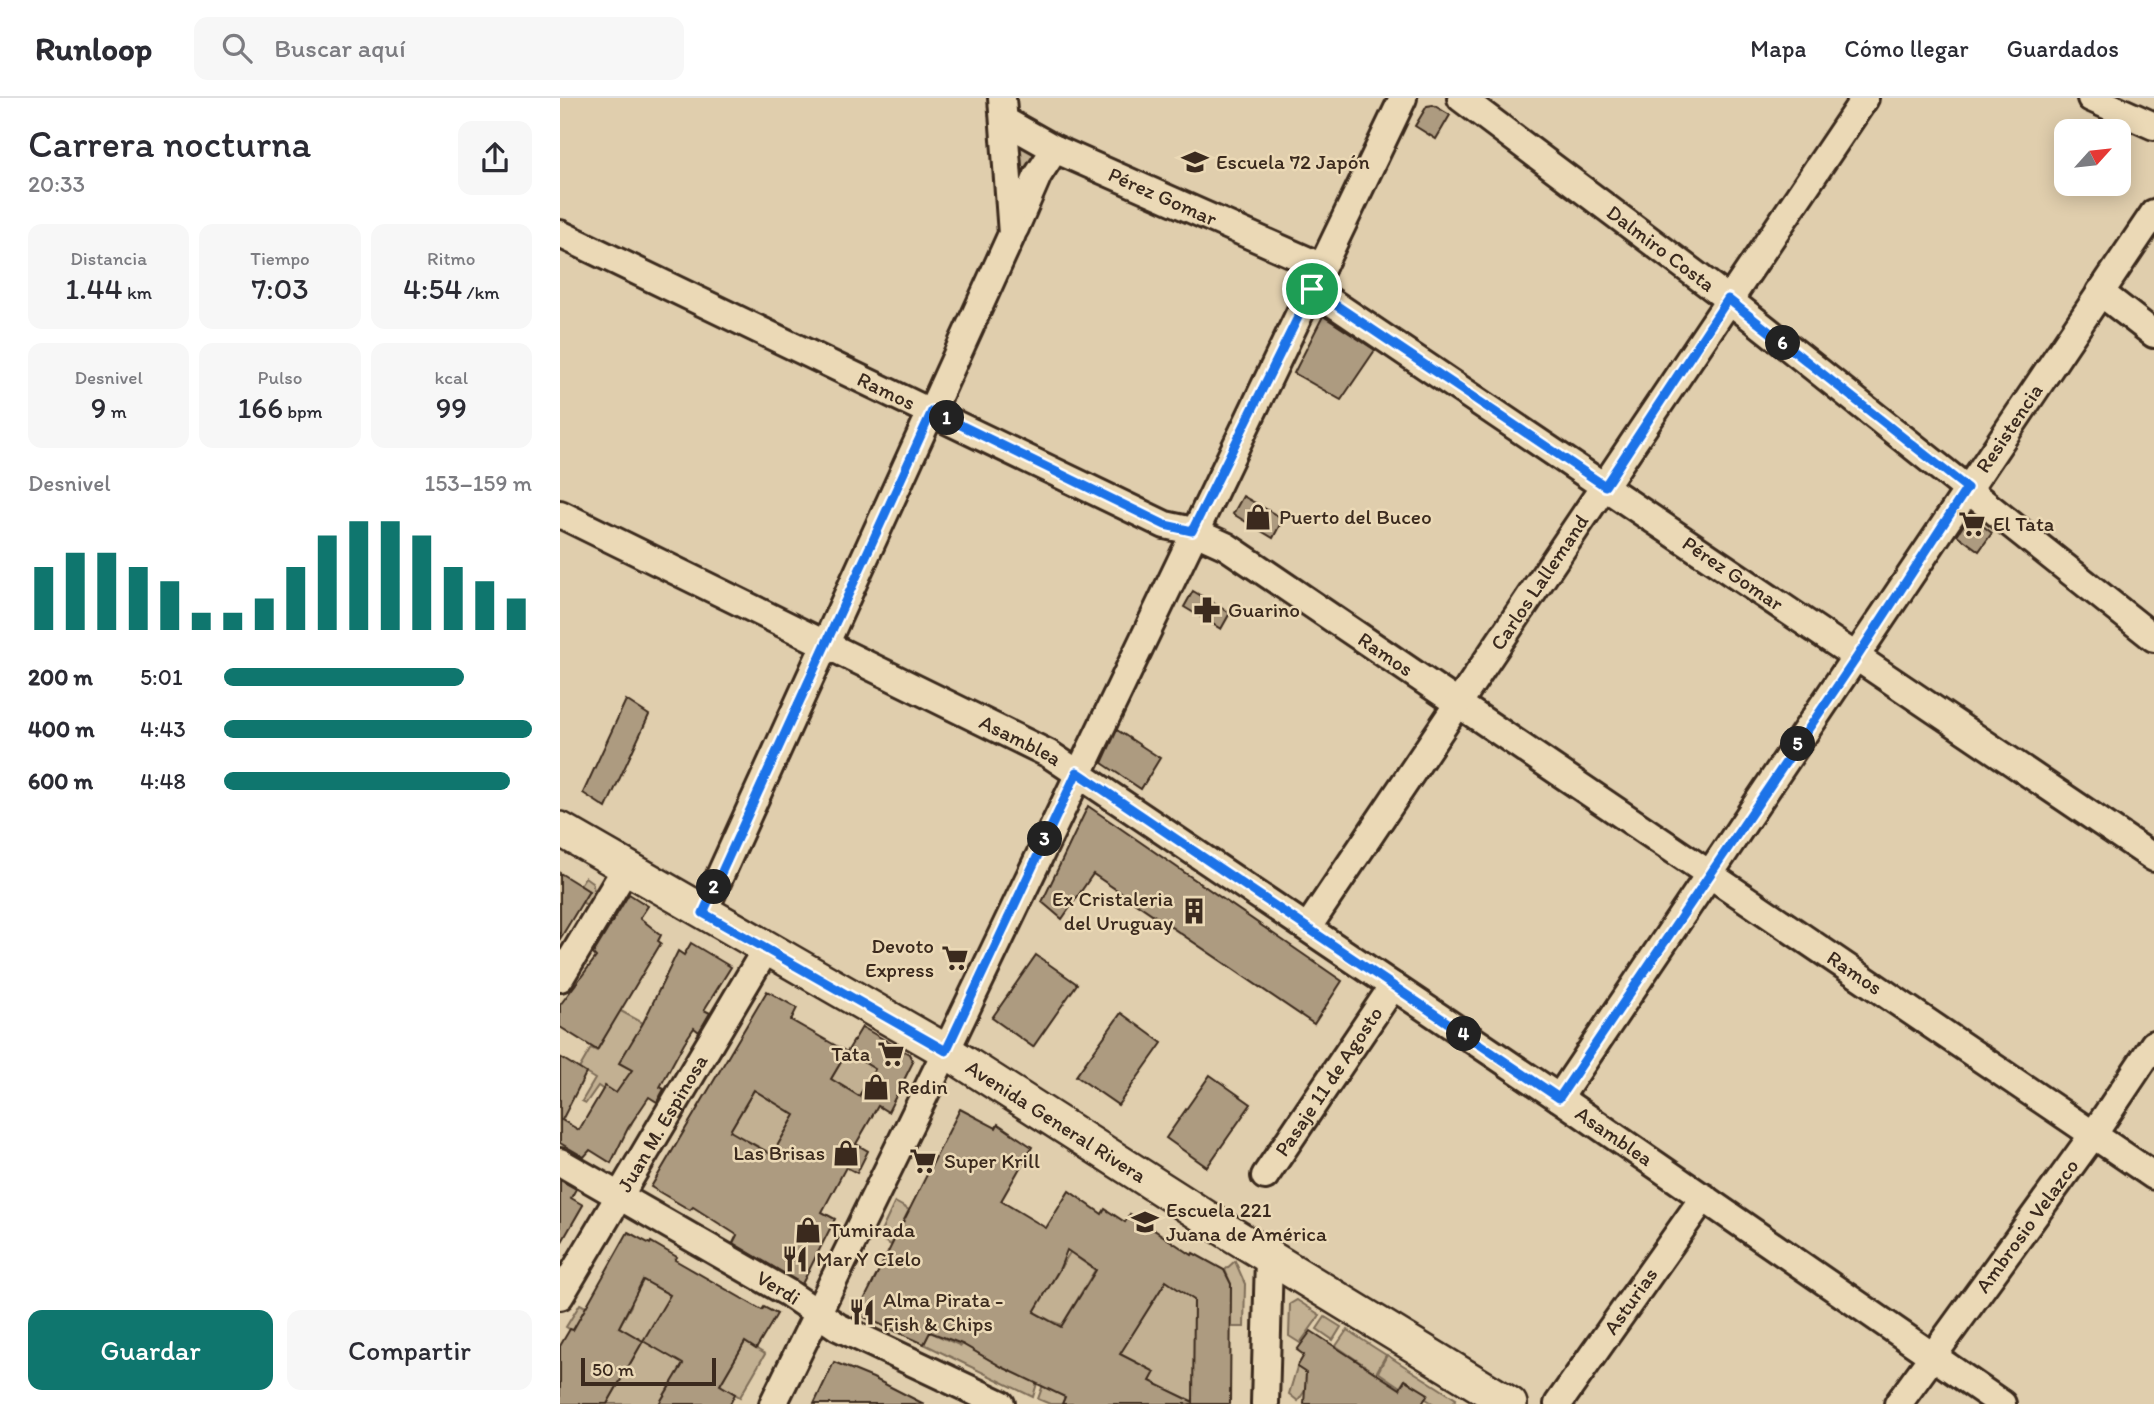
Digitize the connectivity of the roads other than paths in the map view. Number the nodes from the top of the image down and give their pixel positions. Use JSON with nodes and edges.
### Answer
{"nodes":[{"id":1,"x":1403,"y":98,"type":"edge"},
{"id":2,"x":1461,"y":98,"type":"edge"},
{"id":3,"x":1865,"y":98,"type":"edge"},
{"id":4,"x":2091,"y":98,"type":"edge"},
{"id":5,"x":1004,"y":109,"type":"edge"},
{"id":6,"x":2154,"y":126,"type":"edge"},
{"id":7,"x":1055,"y":149,"type":"junction"},
{"id":8,"x":2154,"y":213,"type":"edge"},
{"id":9,"x":560,"y":234,"type":"edge"},
{"id":10,"x":1012,"y":234,"type":"junction"},
{"id":11,"x":1317,"y":278,"type":"junction"},
{"id":12,"x":2100,"y":292,"type":"junction"},
{"id":13,"x":1728,"y":299,"type":"junction"},
{"id":14,"x":2154,"y":334,"type":"edge"},
{"id":15,"x":932,"y":411,"type":"junction"},
{"id":16,"x":1605,"y":486,"type":"junction"},
{"id":17,"x":1967,"y":488,"type":"junction"},
{"id":18,"x":560,"y":514,"type":"edge"},
{"id":19,"x":1192,"y":531,"type":"junction"},
{"id":20,"x":2154,"y":638,"type":"edge"},
{"id":21,"x":824,"y":643,"type":"junction"},
{"id":22,"x":1857,"y":657,"type":"junction"},
{"id":23,"x":1460,"y":704,"type":"junction"},
{"id":24,"x":1077,"y":772,"type":"junction"},
{"id":25,"x":560,"y":829,"type":"edge"},
{"id":26,"x":2154,"y":858,"type":"edge"},
{"id":27,"x":626,"y":868,"type":"junction"},
{"id":28,"x":1709,"y":874,"type":"junction"},
{"id":29,"x":703,"y":913,"type":"junction"},
{"id":30,"x":1308,"y":928,"type":"junction"},
{"id":31,"x":766,"y":949,"type":"junction"},
{"id":32,"x":560,"y":978,"type":"edge"},
{"id":33,"x":1393,"y":986,"type":"junction"},
{"id":34,"x":2154,"y":1044,"type":"edge"},
{"id":35,"x":946,"y":1051,"type":"junction"},
{"id":36,"x":1559,"y":1098,"type":"junction"},
{"id":37,"x":2093,"y":1135,"type":"junction"},
{"id":38,"x":560,"y":1163,"type":"edge"},
{"id":39,"x":1265,"y":1176,"type":"dead end"},
{"id":40,"x":2154,"y":1176,"type":"edge"},
{"id":41,"x":619,"y":1197,"type":"junction"},
{"id":42,"x":1704,"y":1197,"type":"junction"},
{"id":43,"x":1269,"y":1258,"type":"junction"},
{"id":44,"x":560,"y":1296,"type":"edge"},
{"id":45,"x":817,"y":1313,"type":"junction"},
{"id":46,"x":1933,"y":1356,"type":"junction"},
{"id":47,"x":773,"y":1404,"type":"edge"},
{"id":48,"x":1000,"y":1404,"type":"edge"},
{"id":49,"x":1265,"y":1404,"type":"edge"},
{"id":50,"x":1510,"y":1404,"type":"edge"},
{"id":51,"x":1558,"y":1404,"type":"edge"},
{"id":52,"x":1898,"y":1404,"type":"edge"},
{"id":53,"x":2002,"y":1404,"type":"edge"}],
"edges":[{"from":1,"to":11,"type":"street"},
{"from":2,"to":13,"type":"street","name":"Dalmiro Costa"},
{"from":3,"to":13,"type":"street","name":"Carlos Lallemand"},
{"from":4,"to":6,"type":"street"},
{"from":5,"to":7,"type":"street","name":"Pérez Gomar"},
{"from":5,"to":10,"type":"street"},
{"from":7,"to":10,"type":"street"},
{"from":7,"to":11,"type":"street","name":"Pérez Gomar"},
{"from":8,"to":12,"type":"street","name":"Resistencia"},
{"from":9,"to":15,"type":"street","name":"Ramos"},
{"from":10,"to":15,"type":"street"},
{"from":11,"to":16,"type":"street","name":"Pérez Gomar"},
{"from":11,"to":19,"type":"street"},
{"from":12,"to":14,"type":"street"},
{"from":12,"to":17,"type":"street","name":"Resistencia"},
{"from":13,"to":16,"type":"street","name":"Carlos Lallemand"},
{"from":13,"to":17,"type":"street","name":"Dalmiro Costa"},
{"from":15,"to":19,"type":"street","name":"Ramos"},
{"from":15,"to":21,"type":"street"},
{"from":16,"to":22,"type":"street","name":"Pérez Gomar"},
{"from":16,"to":23,"type":"street","name":"Carlos Lallemand"},
{"from":17,"to":20,"type":"street","name":"Dalmiro Costa"},
{"from":17,"to":22,"type":"street","name":"Resistencia"},
{"from":18,"to":21,"type":"street","name":"Asamblea"},
{"from":19,"to":23,"type":"street","name":"Ramos"},
{"from":19,"to":24,"type":"street"},
{"from":21,"to":24,"type":"street","name":"Asamblea"},
{"from":21,"to":29,"type":"street"},
{"from":22,"to":26,"type":"street","name":"Pérez Gomar"},
{"from":22,"to":28,"type":"street","name":"Resistencia"},
{"from":23,"to":28,"type":"street","name":"Ramos"},
{"from":23,"to":30,"type":"street","name":"Carlos Lallemand"},
{"from":24,"to":30,"type":"street","name":"Asamblea"},
{"from":24,"to":35,"type":"street"},
{"from":25,"to":27,"type":"main road","name":"Avenida General Rivera"},
{"from":27,"to":29,"type":"main road","name":"Avenida General Rivera"},
{"from":27,"to":32,"type":"street"},
{"from":28,"to":36,"type":"street","name":"Resistencia"},
{"from":28,"to":37,"type":"street","name":"Ramos"},
{"from":29,"to":31,"type":"main road","name":"Avenida General Rivera"},
{"from":30,"to":33,"type":"street","name":"Asamblea"},
{"from":31,"to":35,"type":"main road","name":"Avenida General Rivera"},
{"from":31,"to":41,"type":"street","name":"Juan M. Espinosa"},
{"from":33,"to":36,"type":"street","name":"Asamblea"},
{"from":33,"to":39,"type":"street","name":"Pasaje 11 de Agosto"},
{"from":34,"to":37,"type":"street","name":"Ambrosio Velazco"},
{"from":35,"to":43,"type":"main road","name":"Avenida General Rivera"},
{"from":35,"to":45,"type":"street"},
{"from":36,"to":42,"type":"street","name":"Asamblea"},
{"from":37,"to":40,"type":"street","name":"Ramos"},
{"from":37,"to":46,"type":"street","name":"Ambrosio Velazco"},
{"from":38,"to":41,"type":"street","name":"Verdi"},
{"from":41,"to":44,"type":"street","name":"Juan M. Espinosa"},
{"from":41,"to":45,"type":"street","name":"Verdi"},
{"from":42,"to":46,"type":"street","name":"Asamblea"},
{"from":42,"to":51,"type":"street","name":"Asturias"},
{"from":43,"to":49,"type":"street"},
{"from":43,"to":50,"type":"main road","name":"Avenida General Rivera"},
{"from":45,"to":47,"type":"street"},
{"from":45,"to":48,"type":"street","name":"Verdi"},
{"from":46,"to":52,"type":"street","name":"Ambrosio Velazco"},
{"from":46,"to":53,"type":"street","name":"Asamblea"}]}
